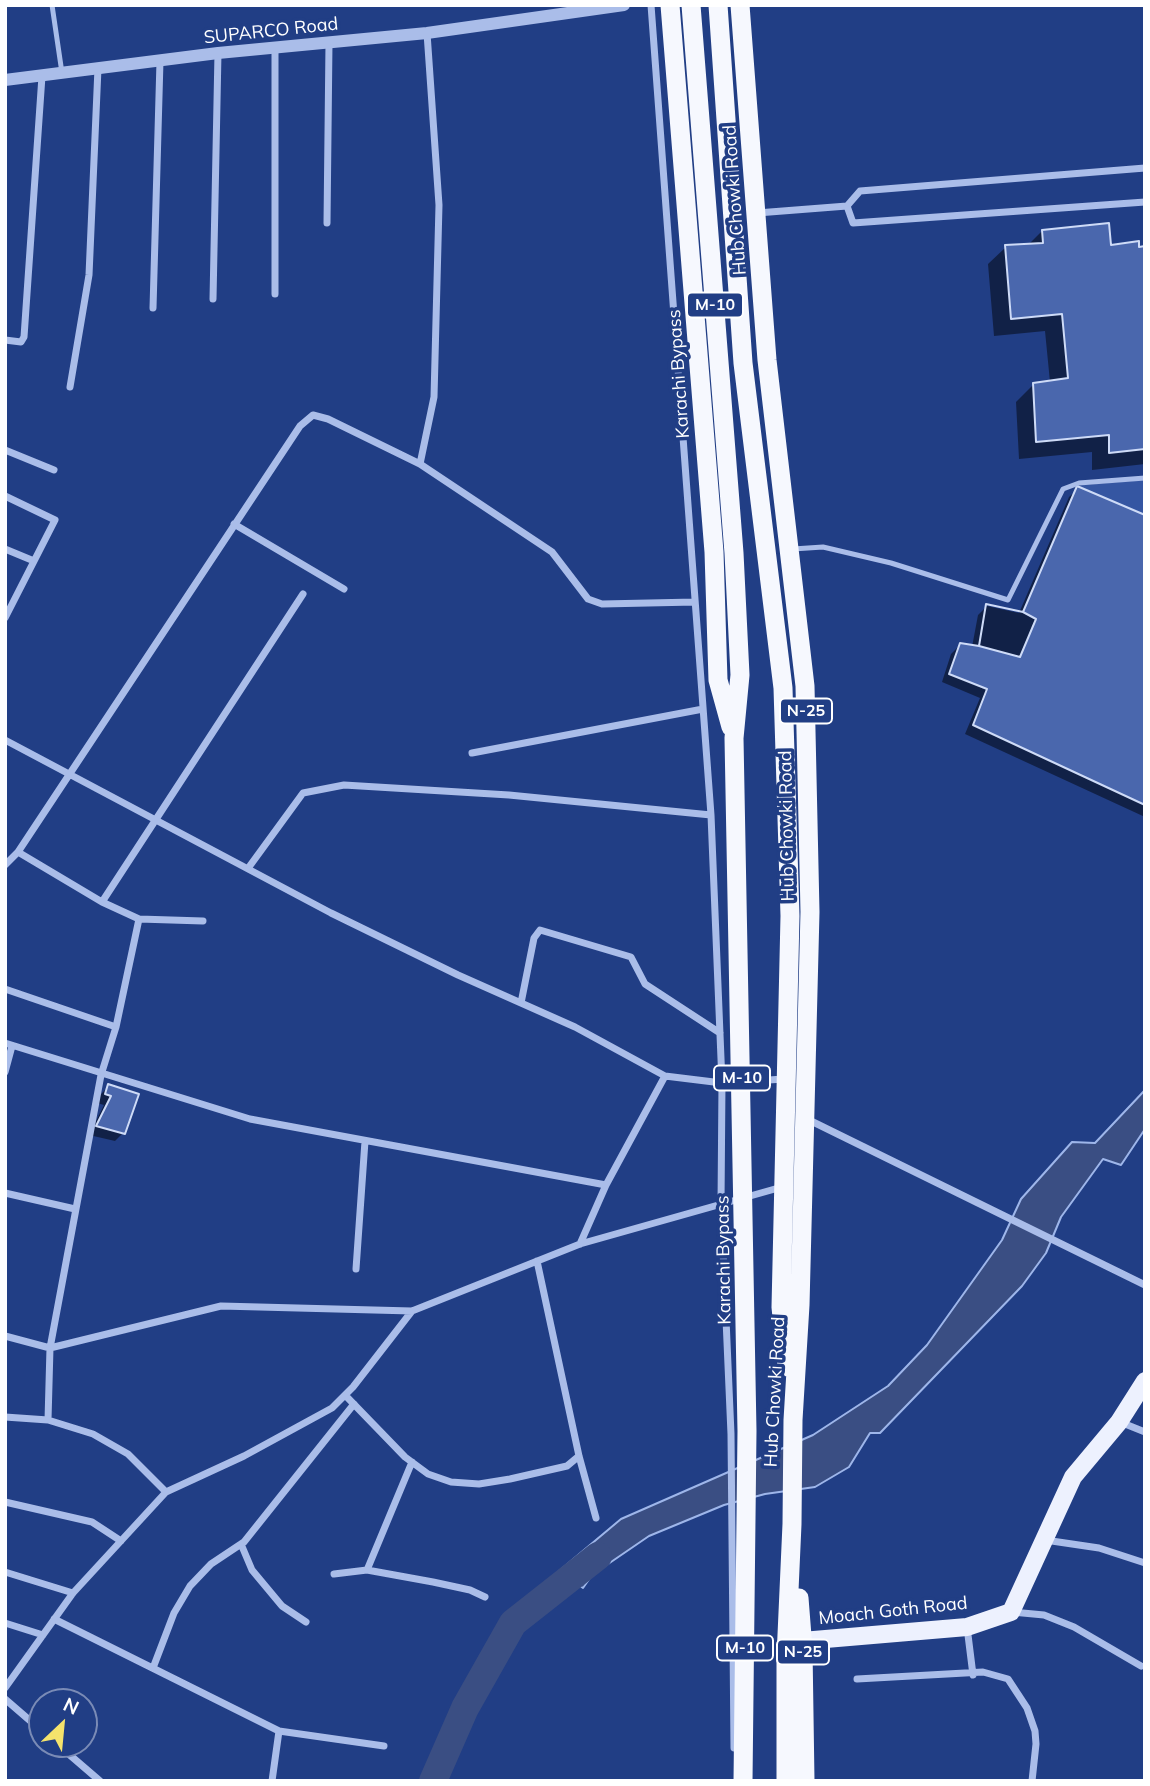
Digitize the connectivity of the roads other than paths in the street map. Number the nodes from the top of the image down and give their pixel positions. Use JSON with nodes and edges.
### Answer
{"nodes":[{"id":1,"x":52,"y":5,"type":"edge"},
{"id":2,"x":624,"y":5,"type":"edge"},
{"id":3,"x":651,"y":5,"type":"edge"},
{"id":4,"x":670,"y":5,"type":"edge"},
{"id":5,"x":691,"y":5,"type":"edge"},
{"id":6,"x":719,"y":5,"type":"edge"},
{"id":7,"x":740,"y":5,"type":"edge"},
{"id":8,"x":426,"y":33,"type":"junction"},
{"id":9,"x":329,"y":43,"type":"junction"},
{"id":10,"x":275,"y":49,"type":"junction"},
{"id":11,"x":218,"y":53,"type":"junction"},
{"id":12,"x":160,"y":61,"type":"junction"},
{"id":13,"x":98,"y":67,"type":"junction"},
{"id":14,"x":62,"y":73,"type":"junction"},
{"id":15,"x":42,"y":76,"type":"junction"},
{"id":16,"x":5,"y":79,"type":"edge"},
{"id":17,"x":1145,"y":168,"type":"edge"},
{"id":18,"x":1145,"y":202,"type":"edge"},
{"id":19,"x":847,"y":206,"type":"junction"},
{"id":20,"x":757,"y":213,"type":"junction"},
{"id":21,"x":327,"y":223,"type":"dead end"},
{"id":22,"x":275,"y":294,"type":"dead end"},
{"id":23,"x":213,"y":299,"type":"dead end"},
{"id":24,"x":153,"y":308,"type":"dead end"},
{"id":25,"x":5,"y":340,"type":"edge"},
{"id":26,"x":70,"y":387,"type":"dead end"},
{"id":27,"x":5,"y":450,"type":"edge"},
{"id":28,"x":419,"y":464,"type":"junction"},
{"id":29,"x":54,"y":470,"type":"dead end"},
{"id":30,"x":1145,"y":478,"type":"edge"},
{"id":31,"x":5,"y":496,"type":"edge"},
{"id":32,"x":234,"y":524,"type":"junction"},
{"id":33,"x":5,"y":549,"type":"edge"},
{"id":34,"x":790,"y":550,"type":"junction"},
{"id":35,"x":34,"y":561,"type":"junction"},
{"id":36,"x":344,"y":589,"type":"dead end"},
{"id":37,"x":303,"y":594,"type":"dead end"},
{"id":38,"x":695,"y":601,"type":"junction"},
{"id":39,"x":8,"y":607,"type":"edge"},
{"id":40,"x":5,"y":618,"type":"edge"},
{"id":41,"x":703,"y":709,"type":"junction"},
{"id":42,"x":734,"y":738,"type":"junction"},
{"id":43,"x":5,"y":740,"type":"edge"},
{"id":44,"x":472,"y":753,"type":"dead end"},
{"id":45,"x":66,"y":775,"type":"junction"},
{"id":46,"x":711,"y":815,"type":"junction"},
{"id":47,"x":156,"y":821,"type":"junction"},
{"id":48,"x":18,"y":852,"type":"junction"},
{"id":49,"x":5,"y":865,"type":"edge"},
{"id":50,"x":249,"y":867,"type":"junction"},
{"id":51,"x":102,"y":902,"type":"junction"},
{"id":52,"x":139,"y":919,"type":"junction"},
{"id":53,"x":203,"y":921,"type":"dead end"},
{"id":54,"x":5,"y":989,"type":"edge"},
{"id":55,"x":521,"y":1003,"type":"junction"},
{"id":56,"x":116,"y":1027,"type":"junction"},
{"id":57,"x":720,"y":1033,"type":"junction"},
{"id":58,"x":8,"y":1044,"type":"edge"},
{"id":59,"x":5,"y":1072,"type":"edge"},
{"id":60,"x":102,"y":1075,"type":"junction"},
{"id":61,"x":665,"y":1076,"type":"junction"},
{"id":62,"x":784,"y":1079,"type":"junction"},
{"id":63,"x":732,"y":1082,"type":"junction"},
{"id":64,"x":805,"y":1118,"type":"junction"},
{"id":65,"x":365,"y":1141,"type":"junction"},
{"id":66,"x":606,"y":1185,"type":"junction"},
{"id":67,"x":783,"y":1187,"type":"junction"},
{"id":68,"x":5,"y":1193,"type":"edge"},
{"id":69,"x":744,"y":1198,"type":"junction"},
{"id":70,"x":721,"y":1204,"type":"junction"},
{"id":71,"x":75,"y":1209,"type":"junction"},
{"id":72,"x":580,"y":1244,"type":"junction"},
{"id":73,"x":537,"y":1261,"type":"junction"},
{"id":74,"x":356,"y":1269,"type":"dead end"},
{"id":75,"x":1145,"y":1285,"type":"edge"},
{"id":76,"x":412,"y":1311,"type":"junction"},
{"id":77,"x":5,"y":1336,"type":"edge"},
{"id":78,"x":50,"y":1348,"type":"junction"},
{"id":79,"x":1145,"y":1381,"type":"edge"},
{"id":80,"x":345,"y":1395,"type":"junction"},
{"id":81,"x":354,"y":1404,"type":"junction"},
{"id":82,"x":5,"y":1417,"type":"edge"},
{"id":83,"x":48,"y":1420,"type":"junction"},
{"id":84,"x":1119,"y":1422,"type":"junction"},
{"id":85,"x":793,"y":1427,"type":"junction"},
{"id":86,"x":1145,"y":1432,"type":"edge"},
{"id":87,"x":739,"y":1433,"type":"junction"},
{"id":88,"x":579,"y":1456,"type":"junction"},
{"id":89,"x":412,"y":1462,"type":"junction"},
{"id":90,"x":166,"y":1492,"type":"junction"},
{"id":91,"x":5,"y":1502,"type":"edge"},
{"id":92,"x":792,"y":1517,"type":"junction"},
{"id":93,"x":596,"y":1518,"type":"dead end"},
{"id":94,"x":740,"y":1521,"type":"junction"},
{"id":95,"x":1044,"y":1540,"type":"junction"},
{"id":96,"x":121,"y":1541,"type":"junction"},
{"id":97,"x":241,"y":1544,"type":"junction"},
{"id":98,"x":1145,"y":1563,"type":"edge"},
{"id":99,"x":367,"y":1570,"type":"junction"},
{"id":100,"x":5,"y":1572,"type":"edge"},
{"id":101,"x":334,"y":1574,"type":"dead end"},
{"id":102,"x":73,"y":1593,"type":"junction"},
{"id":103,"x":485,"y":1597,"type":"dead end"},
{"id":104,"x":1011,"y":1612,"type":"junction"},
{"id":105,"x":54,"y":1619,"type":"junction"},
{"id":106,"x":306,"y":1622,"type":"dead end"},
{"id":107,"x":5,"y":1623,"type":"edge"},
{"id":108,"x":967,"y":1627,"type":"junction"},
{"id":109,"x":43,"y":1635,"type":"junction"},
{"id":110,"x":802,"y":1642,"type":"junction"},
{"id":111,"x":1141,"y":1666,"type":"dead end"},
{"id":112,"x":153,"y":1668,"type":"junction"},
{"id":113,"x":973,"y":1675,"type":"junction"},
{"id":114,"x":857,"y":1679,"type":"dead end"},
{"id":115,"x":5,"y":1688,"type":"edge"},
{"id":116,"x":5,"y":1699,"type":"edge"},
{"id":117,"x":28,"y":1719,"type":"edge"},
{"id":118,"x":279,"y":1731,"type":"junction"},
{"id":119,"x":384,"y":1746,"type":"dead end"},
{"id":120,"x":74,"y":1758,"type":"edge"},
{"id":121,"x":100,"y":1781,"type":"edge"},
{"id":122,"x":272,"y":1781,"type":"edge"},
{"id":123,"x":736,"y":1781,"type":"edge"},
{"id":124,"x":743,"y":1781,"type":"edge"},
{"id":125,"x":786,"y":1781,"type":"edge"},
{"id":126,"x":805,"y":1781,"type":"edge"},
{"id":127,"x":1032,"y":1781,"type":"edge"}],
"edges":[{"from":1,"to":14,"type":"lane"},
{"from":2,"to":8,"type":"street","name":"SUPARCO Road"},
{"from":3,"to":38,"type":"street"},
{"from":4,"to":42,"type":"highway","name":"Karachi Bypass","number":"M-10"},
{"from":5,"to":42,"type":"highway","name":"Karachi Bypass","number":"M-10"},
{"from":6,"to":62,"type":"highway"},
{"from":7,"to":20,"type":"highway","name":"Hub Chowki Road","number":"N-25"},
{"from":8,"to":9,"type":"street","name":"SUPARCO Road"},
{"from":8,"to":28,"type":"street"},
{"from":9,"to":10,"type":"street","name":"SUPARCO Road"},
{"from":9,"to":21,"type":"street"},
{"from":10,"to":11,"type":"street","name":"SUPARCO Road"},
{"from":10,"to":22,"type":"street"},
{"from":11,"to":12,"type":"street","name":"SUPARCO Road"},
{"from":11,"to":23,"type":"street"},
{"from":12,"to":13,"type":"street","name":"SUPARCO Road"},
{"from":12,"to":24,"type":"street"},
{"from":13,"to":14,"type":"street","name":"SUPARCO Road"},
{"from":13,"to":26,"type":"street"},
{"from":14,"to":15,"type":"street","name":"SUPARCO Road"},
{"from":15,"to":16,"type":"street","name":"SUPARCO Road"},
{"from":15,"to":25,"type":"street"},
{"from":17,"to":19,"type":"street"},
{"from":18,"to":19,"type":"street"},
{"from":19,"to":20,"type":"street"},
{"from":20,"to":34,"type":"highway","name":"Hub Chowki Road","number":"N-25"},
{"from":27,"to":29,"type":"street"},
{"from":28,"to":32,"type":"street"},
{"from":28,"to":38,"type":"street"},
{"from":30,"to":34,"type":"lane"},
{"from":31,"to":35,"type":"street"},
{"from":32,"to":36,"type":"street"},
{"from":32,"to":45,"type":"street"},
{"from":33,"to":35,"type":"street"},
{"from":34,"to":64,"type":"highway","name":"Hub Chowki Road","number":"N-25"},
{"from":35,"to":39,"type":"street"},
{"from":37,"to":47,"type":"street"},
{"from":38,"to":41,"type":"street"},
{"from":39,"to":40,"type":"street"},
{"from":41,"to":44,"type":"street"},
{"from":41,"to":46,"type":"street"},
{"from":42,"to":63,"type":"highway","name":"Karachi Bypass","number":"M-10"},
{"from":43,"to":45,"type":"street"},
{"from":45,"to":47,"type":"street"},
{"from":45,"to":48,"type":"street"},
{"from":46,"to":50,"type":"street"},
{"from":46,"to":57,"type":"street"},
{"from":47,"to":50,"type":"street"},
{"from":47,"to":51,"type":"street"},
{"from":48,"to":49,"type":"street"},
{"from":48,"to":51,"type":"street"},
{"from":50,"to":55,"type":"street"},
{"from":51,"to":52,"type":"street"},
{"from":52,"to":53,"type":"street"},
{"from":52,"to":56,"type":"street"},
{"from":54,"to":56,"type":"street"},
{"from":55,"to":57,"type":"street"},
{"from":55,"to":61,"type":"street"},
{"from":56,"to":60,"type":"street"},
{"from":57,"to":63,"type":"street"},
{"from":58,"to":59,"type":"street"},
{"from":58,"to":60,"type":"street"},
{"from":60,"to":65,"type":"street"},
{"from":60,"to":71,"type":"street"},
{"from":61,"to":63,"type":"street"},
{"from":61,"to":66,"type":"street"},
{"from":62,"to":63,"type":"street"},
{"from":62,"to":67,"type":"highway"},
{"from":63,"to":69,"type":"highway","name":"Karachi Bypass","number":"M-10"},
{"from":63,"to":70,"type":"street"},
{"from":64,"to":75,"type":"street"},
{"from":64,"to":85,"type":"highway","name":"Hub Chowki Road","number":"N-25"},
{"from":65,"to":66,"type":"street"},
{"from":65,"to":74,"type":"street"},
{"from":66,"to":72,"type":"street"},
{"from":67,"to":69,"type":"street"},
{"from":67,"to":85,"type":"highway"},
{"from":68,"to":71,"type":"street"},
{"from":69,"to":70,"type":"street"},
{"from":69,"to":87,"type":"highway","name":"Karachi Bypass","number":"M-10"},
{"from":70,"to":72,"type":"street"},
{"from":70,"to":87,"type":"street"},
{"from":71,"to":78,"type":"street"},
{"from":72,"to":73,"type":"street"},
{"from":73,"to":76,"type":"street"},
{"from":73,"to":88,"type":"street"},
{"from":76,"to":78,"type":"street"},
{"from":76,"to":80,"type":"street"},
{"from":77,"to":78,"type":"street"},
{"from":78,"to":83,"type":"street"},
{"from":79,"to":84,"type":"main road"},
{"from":80,"to":81,"type":"street"},
{"from":80,"to":90,"type":"street"},
{"from":81,"to":89,"type":"street"},
{"from":81,"to":97,"type":"street"},
{"from":82,"to":83,"type":"street"},
{"from":83,"to":90,"type":"street"},
{"from":84,"to":86,"type":"street"},
{"from":84,"to":95,"type":"main road"},
{"from":85,"to":92,"type":"highway","name":"Hub Chowki Road","number":"N-25"},
{"from":87,"to":94,"type":"highway","name":"Karachi Bypass","number":"M-10"},
{"from":88,"to":89,"type":"street"},
{"from":88,"to":93,"type":"street"},
{"from":89,"to":99,"type":"street"},
{"from":90,"to":96,"type":"street"},
{"from":91,"to":96,"type":"street"},
{"from":92,"to":110,"type":"highway","name":"Hub Chowki Road","number":"N-25"},
{"from":92,"to":125,"type":"highway","name":"Hub Chowki Road","number":"N-25"},
{"from":94,"to":123,"type":"street"},
{"from":94,"to":124,"type":"highway","name":"Karachi Bypass","number":"M-10"},
{"from":95,"to":98,"type":"street"},
{"from":95,"to":104,"type":"main road"},
{"from":96,"to":102,"type":"street"},
{"from":97,"to":106,"type":"street"},
{"from":97,"to":112,"type":"street"},
{"from":99,"to":101,"type":"street"},
{"from":99,"to":103,"type":"street"},
{"from":100,"to":102,"type":"street"},
{"from":102,"to":105,"type":"street"},
{"from":104,"to":108,"type":"main road","name":"Moach Goth Road"},
{"from":104,"to":111,"type":"street"},
{"from":105,"to":109,"type":"street"},
{"from":105,"to":112,"type":"street"},
{"from":107,"to":109,"type":"street"},
{"from":108,"to":110,"type":"main road","name":"Moach Goth Road"},
{"from":108,"to":113,"type":"street"},
{"from":109,"to":115,"type":"street"},
{"from":110,"to":126,"type":"highway","name":"Hub Chowki Road","number":"N-25"},
{"from":112,"to":118,"type":"street"},
{"from":113,"to":114,"type":"street"},
{"from":113,"to":127,"type":"street"},
{"from":116,"to":117,"type":"street"},
{"from":118,"to":119,"type":"street"},
{"from":118,"to":122,"type":"street"},
{"from":120,"to":121,"type":"street"}]}
